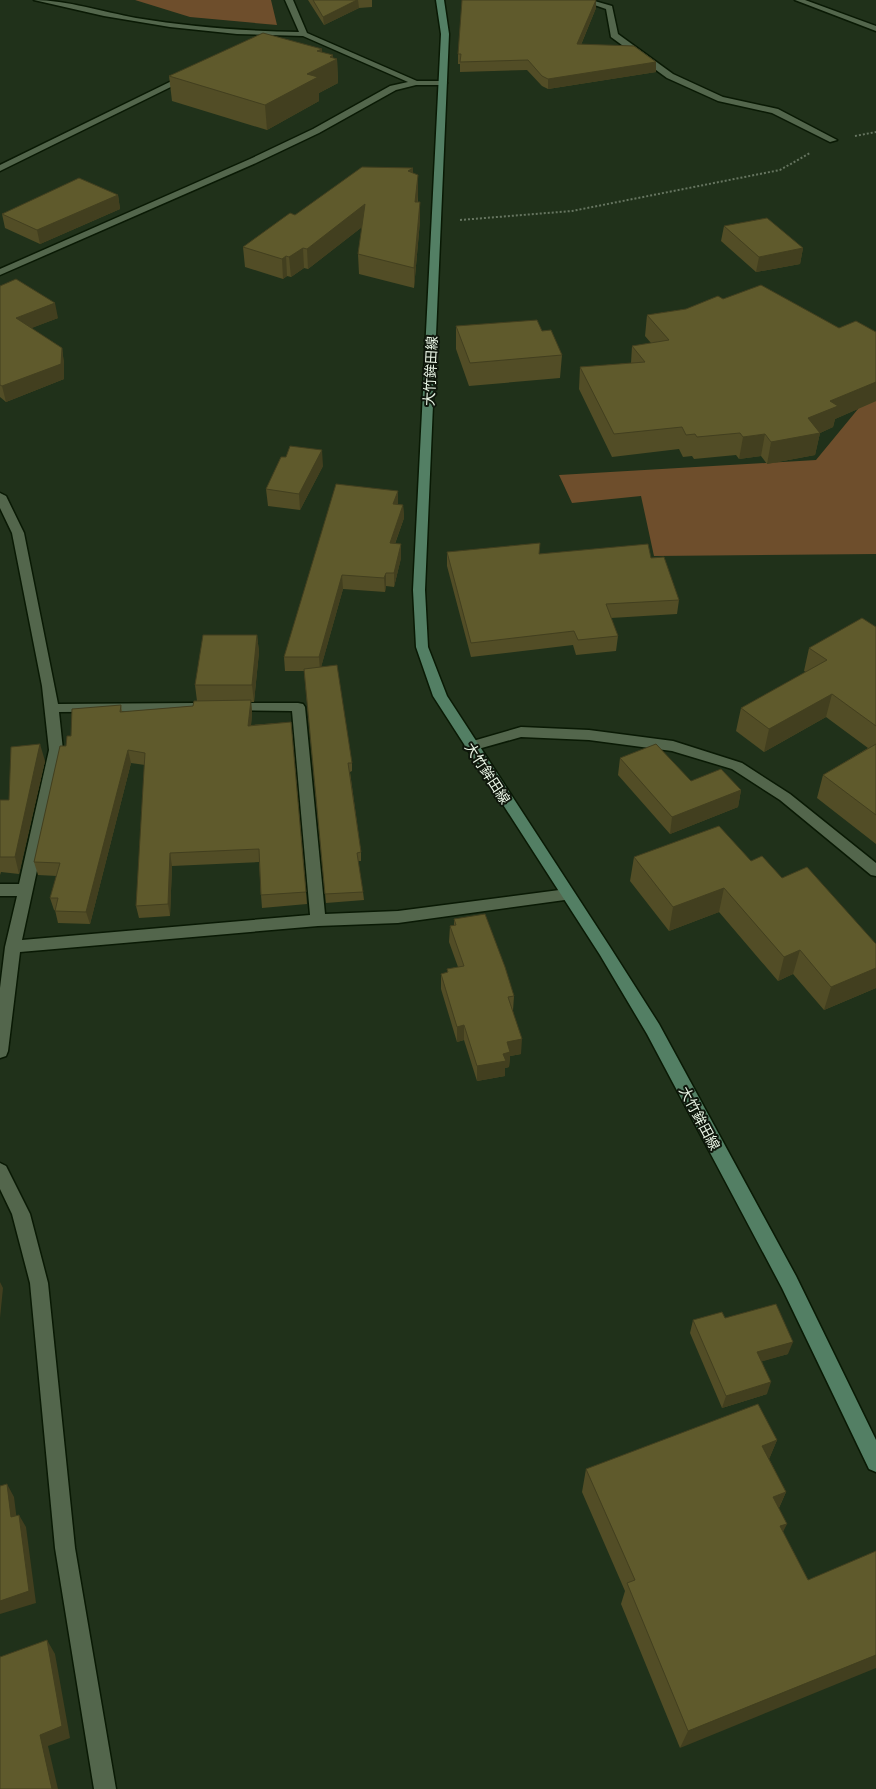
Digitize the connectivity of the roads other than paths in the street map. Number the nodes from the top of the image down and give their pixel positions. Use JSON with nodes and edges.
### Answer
{"nodes":[{"id":1,"x":38,"y":0,"type":"edge"},
{"id":2,"x":289,"y":0,"type":"edge"},
{"id":3,"x":440,"y":0,"type":"edge"},
{"id":4,"x":584,"y":0,"type":"edge"},
{"id":5,"x":799,"y":0,"type":"edge"},
{"id":6,"x":876,"y":29,"type":"edge"},
{"id":7,"x":276,"y":34,"type":"junction"},
{"id":8,"x":304,"y":34,"type":"junction"},
{"id":9,"x":258,"y":43,"type":"edge"},
{"id":10,"x":196,"y":73,"type":"edge"},
{"id":11,"x":443,"y":83,"type":"junction"},
{"id":12,"x":416,"y":84,"type":"junction"},
{"id":13,"x":832,"y":140,"type":"road end"},
{"id":14,"x":0,"y":168,"type":"edge"},
{"id":15,"x":0,"y":272,"type":"edge"},
{"id":16,"x":0,"y":496,"type":"edge"},
{"id":17,"x":52,"y":708,"type":"junction"},
{"id":18,"x":471,"y":746,"type":"junction"},
{"id":19,"x":876,"y":871,"type":"edge"},
{"id":20,"x":0,"y":890,"type":"edge"},
{"id":21,"x":26,"y":890,"type":"junction"},
{"id":22,"x":567,"y":895,"type":"junction"},
{"id":23,"x":318,"y":920,"type":"junction"},
{"id":24,"x":13,"y":947,"type":"junction"},
{"id":25,"x":1,"y":1040,"type":"edge"},
{"id":26,"x":0,"y":1171,"type":"edge"},
{"id":27,"x":876,"y":1462,"type":"edge"},
{"id":28,"x":105,"y":1789,"type":"edge"}],
"edges":[{"from":1,"to":7,"type":"street"},
{"from":2,"to":8,"type":"street"},
{"from":3,"to":11,"type":"main road","name":"大竹鉾田線"},
{"from":4,"to":13,"type":"street"},
{"from":5,"to":6,"type":"street"},
{"from":7,"to":8,"type":"street"},
{"from":7,"to":9,"type":"street"},
{"from":8,"to":12,"type":"street"},
{"from":10,"to":14,"type":"street"},
{"from":11,"to":12,"type":"street"},
{"from":11,"to":18,"type":"main road","name":"大竹鉾田線"},
{"from":12,"to":15,"type":"street"},
{"from":16,"to":17,"type":"street"},
{"from":17,"to":21,"type":"street"},
{"from":17,"to":23,"type":"street"},
{"from":18,"to":19,"type":"street"},
{"from":18,"to":22,"type":"main road","name":"大竹鉾田線"},
{"from":20,"to":21,"type":"street"},
{"from":21,"to":24,"type":"street"},
{"from":22,"to":23,"type":"street"},
{"from":22,"to":27,"type":"main road","name":"大竹鉾田線"},
{"from":23,"to":24,"type":"street"},
{"from":24,"to":25,"type":"street"},
{"from":26,"to":28,"type":"street"}]}
